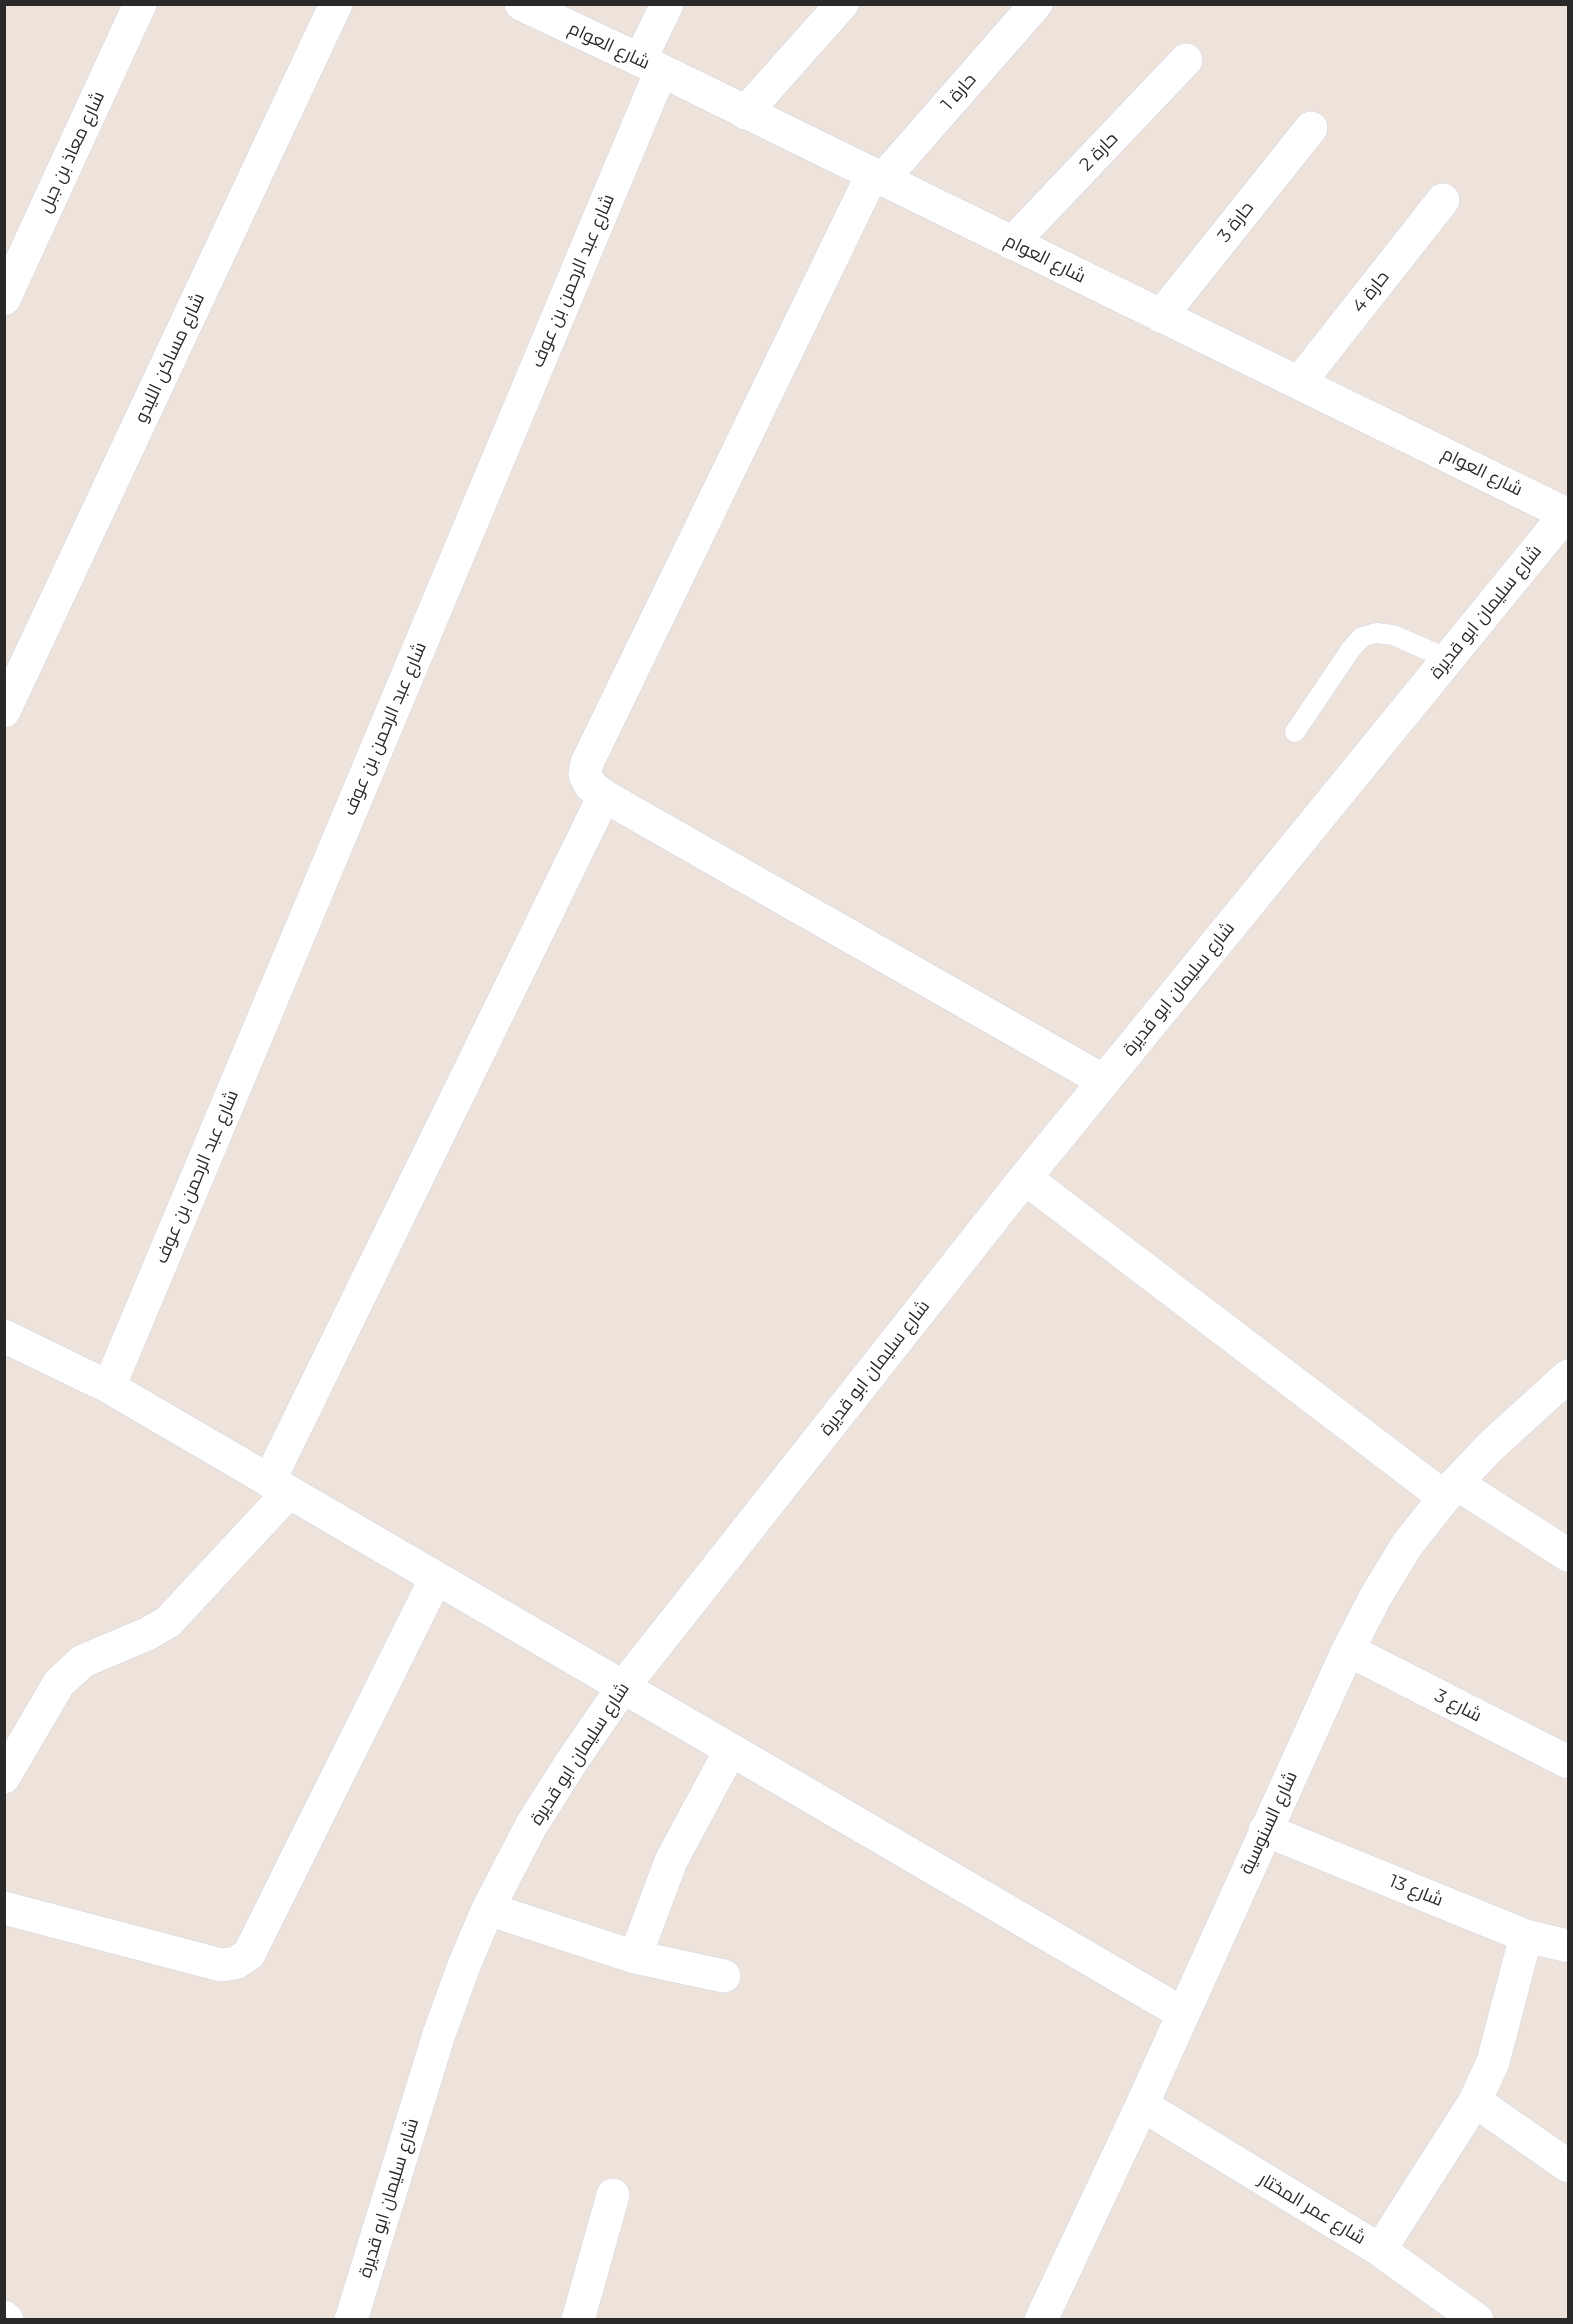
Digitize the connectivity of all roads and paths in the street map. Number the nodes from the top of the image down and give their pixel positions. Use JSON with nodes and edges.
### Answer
{"nodes":[{"id":1,"x":140,"y":4,"type":"edge"},
{"id":2,"x":336,"y":4,"type":"edge"},
{"id":3,"x":521,"y":4,"type":"edge"},
{"id":4,"x":667,"y":4,"type":"edge"},
{"id":5,"x":842,"y":4,"type":"edge"},
{"id":6,"x":1036,"y":4,"type":"edge"},
{"id":7,"x":1186,"y":60,"type":"dead end"},
{"id":8,"x":651,"y":66,"type":"junction"},
{"id":9,"x":745,"y":113,"type":"junction"},
{"id":10,"x":1311,"y":128,"type":"dead end"},
{"id":11,"x":877,"y":177,"type":"junction"},
{"id":12,"x":1443,"y":200,"type":"dead end"},
{"id":13,"x":1012,"y":243,"type":"junction"},
{"id":14,"x":6,"y":293,"type":"edge"},
{"id":15,"x":1161,"y":316,"type":"junction"},
{"id":16,"x":1299,"y":383,"type":"junction"},
{"id":17,"x":1567,"y":514,"type":"edge"},
{"id":18,"x":1448,"y":659,"type":"junction"},
{"id":19,"x":4,"y":711,"type":"edge"},
{"id":20,"x":1295,"y":732,"type":"dead end"},
{"id":21,"x":604,"y":796,"type":"junction"},
{"id":22,"x":1104,"y":1081,"type":"junction"},
{"id":23,"x":1025,"y":1178,"type":"junction"},
{"id":24,"x":4,"y":1336,"type":"edge"},
{"id":25,"x":1569,"y":1376,"type":"edge"},
{"id":26,"x":109,"y":1387,"type":"junction"},
{"id":27,"x":279,"y":1486,"type":"junction"},
{"id":28,"x":1450,"y":1490,"type":"junction"},
{"id":29,"x":1569,"y":1555,"type":"edge"},
{"id":30,"x":436,"y":1578,"type":"junction"},
{"id":31,"x":1348,"y":1650,"type":"junction"},
{"id":32,"x":623,"y":1687,"type":"junction"},
{"id":33,"x":730,"y":1751,"type":"junction"},
{"id":34,"x":1569,"y":1762,"type":"edge"},
{"id":35,"x":4,"y":1777,"type":"edge"},
{"id":36,"x":1265,"y":1830,"type":"junction"},
{"id":37,"x":4,"y":1908,"type":"edge"},
{"id":38,"x":488,"y":1909,"type":"junction"},
{"id":39,"x":1526,"y":1936,"type":"junction"},
{"id":40,"x":1569,"y":1946,"type":"edge"},
{"id":41,"x":635,"y":1957,"type":"junction"},
{"id":42,"x":724,"y":1976,"type":"dead end"},
{"id":43,"x":1182,"y":2013,"type":"junction"},
{"id":44,"x":1476,"y":2101,"type":"junction"},
{"id":45,"x":1142,"y":2105,"type":"junction"},
{"id":46,"x":1569,"y":2166,"type":"edge"},
{"id":47,"x":613,"y":2195,"type":"dead end"},
{"id":48,"x":1380,"y":2250,"type":"junction"},
{"id":49,"x":1053,"y":2315,"type":"edge"},
{"id":50,"x":351,"y":2319,"type":"edge"},
{"id":51,"x":578,"y":2319,"type":"edge"},
{"id":52,"x":1477,"y":2319,"type":"edge"}],
"edges":[{"from":1,"to":14,"type":"street","name":"شارع معاذ بن جبل"},
{"from":2,"to":19,"type":"street","name":"شارع مساكن الليدو"},
{"from":3,"to":8,"type":"street","name":"شارع العوام"},
{"from":4,"to":8,"type":"street","name":"شارع عبد الرحمن بن عوف"},
{"from":5,"to":9,"type":"street"},
{"from":6,"to":11,"type":"street","name":"حارة 1"},
{"from":7,"to":13,"type":"street","name":"حارة 2"},
{"from":8,"to":9,"type":"street","name":"شارع العوام"},
{"from":8,"to":26,"type":"street","name":"شارع عبد الرحمن بن عوف"},
{"from":9,"to":11,"type":"street","name":"شارع العوام"},
{"from":10,"to":15,"type":"street","name":"حارة 3"},
{"from":11,"to":13,"type":"street","name":"شارع العوام"},
{"from":11,"to":21,"type":"street","name":"حارة 1"},
{"from":12,"to":16,"type":"street","name":"حارة 4"},
{"from":13,"to":15,"type":"street","name":"شارع العوام"},
{"from":15,"to":16,"type":"street","name":"شارع العوام"},
{"from":16,"to":17,"type":"street","name":"شارع العوام"},
{"from":17,"to":18,"type":"street","name":"شارع سليمان ابو قديرة"},
{"from":18,"to":20,"type":"lane"},
{"from":18,"to":22,"type":"street","name":"شارع سليمان ابو قديرة"},
{"from":21,"to":22,"type":"street","name":"حارة 1"},
{"from":21,"to":27,"type":"street"},
{"from":22,"to":23,"type":"street","name":"شارع سليمان ابو قديرة"},
{"from":23,"to":28,"type":"street"},
{"from":23,"to":32,"type":"street","name":"شارع سليمان ابو قديرة"},
{"from":24,"to":26,"type":"street"},
{"from":25,"to":28,"type":"street","name":"شارع السنوسية"},
{"from":26,"to":27,"type":"street"},
{"from":27,"to":30,"type":"street"},
{"from":27,"to":35,"type":"street"},
{"from":28,"to":29,"type":"street"},
{"from":28,"to":31,"type":"street","name":"شارع السنوسية"},
{"from":30,"to":32,"type":"street"},
{"from":30,"to":37,"type":"street"},
{"from":31,"to":34,"type":"street","name":"شارع 3"},
{"from":31,"to":36,"type":"street","name":"شارع السنوسية"},
{"from":32,"to":33,"type":"street"},
{"from":32,"to":38,"type":"street","name":"شارع سليمان ابو قديرة"},
{"from":33,"to":41,"type":"street"},
{"from":33,"to":43,"type":"street"},
{"from":36,"to":39,"type":"street","name":"شارع 13"},
{"from":36,"to":43,"type":"street","name":"شارع السنوسية"},
{"from":38,"to":41,"type":"street"},
{"from":38,"to":50,"type":"street","name":"شارع سليمان ابو قديرة"},
{"from":39,"to":40,"type":"street","name":"شارع 13"},
{"from":39,"to":44,"type":"street"},
{"from":41,"to":42,"type":"street"},
{"from":43,"to":45,"type":"street","name":"شارع السنوسية"},
{"from":44,"to":46,"type":"street"},
{"from":44,"to":48,"type":"street"},
{"from":45,"to":48,"type":"street","name":"شارع عمر المختار"},
{"from":45,"to":49,"type":"street","name":"شارع السنوسية"},
{"from":47,"to":51,"type":"street"},
{"from":48,"to":52,"type":"street","name":"شارع عمر المختار"}]}
